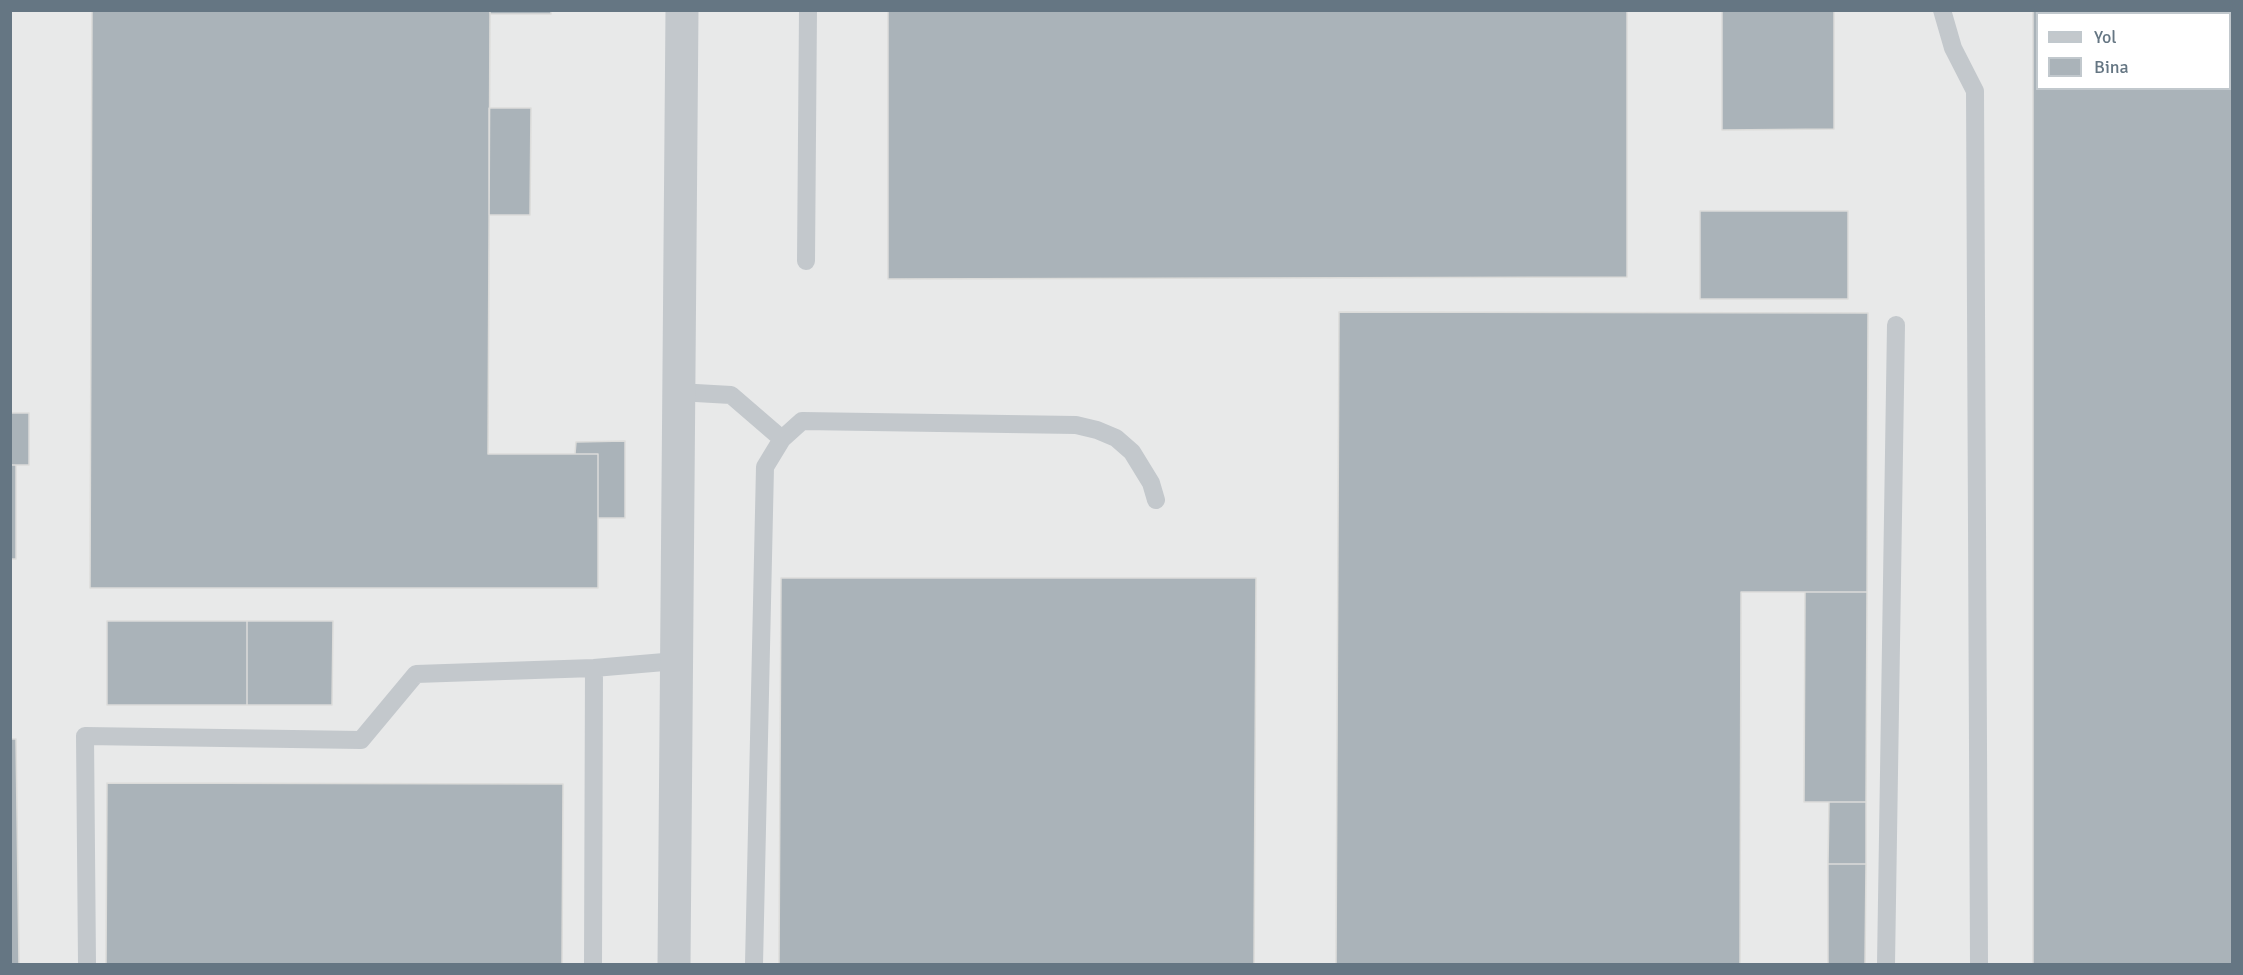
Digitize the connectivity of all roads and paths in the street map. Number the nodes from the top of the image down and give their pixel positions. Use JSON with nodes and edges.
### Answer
{"nodes":[{"id":1,"x":682,"y":10,"type":"edge"},
{"id":2,"x":808,"y":10,"type":"edge"},
{"id":3,"x":1942,"y":10,"type":"edge"},
{"id":4,"x":806,"y":261,"type":"dead end"},
{"id":5,"x":1896,"y":325,"type":"dead end"},
{"id":6,"x":678,"y":392,"type":"junction"},
{"id":7,"x":782,"y":439,"type":"junction"},
{"id":8,"x":1156,"y":500,"type":"dead end"},
{"id":9,"x":676,"y":661,"type":"junction"},
{"id":10,"x":594,"y":668,"type":"junction"},
{"id":11,"x":87,"y":964,"type":"edge"},
{"id":12,"x":593,"y":964,"type":"edge"},
{"id":13,"x":674,"y":964,"type":"edge"},
{"id":14,"x":754,"y":964,"type":"edge"},
{"id":15,"x":1886,"y":964,"type":"edge"},
{"id":16,"x":1979,"y":964,"type":"edge"}],
"edges":[{"from":1,"to":6,"type":"street"},
{"from":2,"to":4,"type":"lane"},
{"from":3,"to":16,"type":"lane"},
{"from":5,"to":15,"type":"lane"},
{"from":6,"to":7,"type":"lane"},
{"from":6,"to":9,"type":"street"},
{"from":7,"to":8,"type":"lane"},
{"from":7,"to":14,"type":"lane"},
{"from":9,"to":10,"type":"lane"},
{"from":9,"to":13,"type":"street"},
{"from":10,"to":11,"type":"lane"},
{"from":10,"to":12,"type":"lane"}]}
